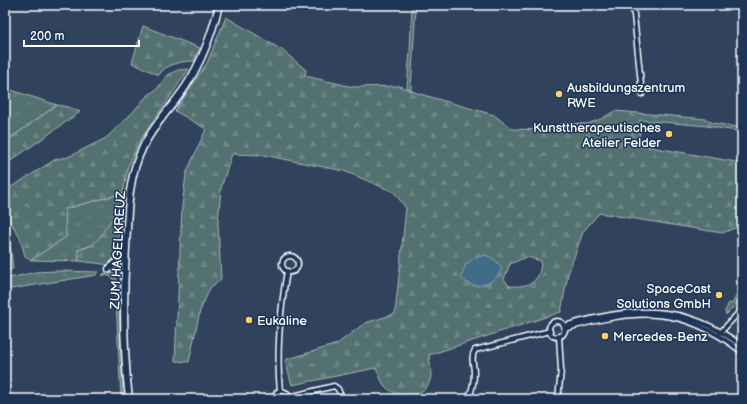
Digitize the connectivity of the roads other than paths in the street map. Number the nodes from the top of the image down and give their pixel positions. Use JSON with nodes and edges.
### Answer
{"nodes":[{"id":1,"x":220,"y":5,"type":"edge"},
{"id":2,"x":633,"y":5,"type":"edge"},
{"id":3,"x":642,"y":94,"type":"dead end"},
{"id":4,"x":126,"y":247,"type":"junction"},
{"id":5,"x":108,"y":269,"type":"dead end"},
{"id":6,"x":287,"y":271,"type":"dead end"},
{"id":7,"x":742,"y":309,"type":"edge"},
{"id":8,"x":564,"y":327,"type":"junction"},
{"id":9,"x":550,"y":331,"type":"junction"},
{"id":10,"x":720,"y":333,"type":"junction"},
{"id":11,"x":559,"y":336,"type":"junction"},
{"id":12,"x":742,"y":346,"type":"edge"},
{"id":13,"x":742,"y":352,"type":"edge"},
{"id":14,"x":280,"y":391,"type":"junction"},
{"id":15,"x":274,"y":398,"type":"edge"},
{"id":16,"x":289,"y":398,"type":"edge"},
{"id":17,"x":129,"y":399,"type":"edge"},
{"id":18,"x":264,"y":399,"type":"edge"},
{"id":19,"x":342,"y":399,"type":"edge"},
{"id":20,"x":468,"y":399,"type":"edge"},
{"id":21,"x":558,"y":399,"type":"edge"}],
"edges":[{"from":1,"to":4,"type":"main road","name":"ZUM HAGELKREUZ"},
{"from":2,"to":3,"type":"street"},
{"from":4,"to":5,"type":"main road"},
{"from":4,"to":17,"type":"main road","name":"ZUM HAGELKREUZ"},
{"from":6,"to":14,"type":"street"},
{"from":7,"to":10,"type":"street"},
{"from":8,"to":9,"type":"street"},
{"from":8,"to":10,"type":"street"},
{"from":8,"to":11,"type":"street"},
{"from":9,"to":11,"type":"street"},
{"from":9,"to":20,"type":"street"},
{"from":10,"to":12,"type":"street"},
{"from":10,"to":13,"type":"street"},
{"from":11,"to":21,"type":"street"},
{"from":14,"to":15,"type":"street"},
{"from":14,"to":16,"type":"street"},
{"from":15,"to":18,"type":"street"},
{"from":16,"to":19,"type":"street"}]}
